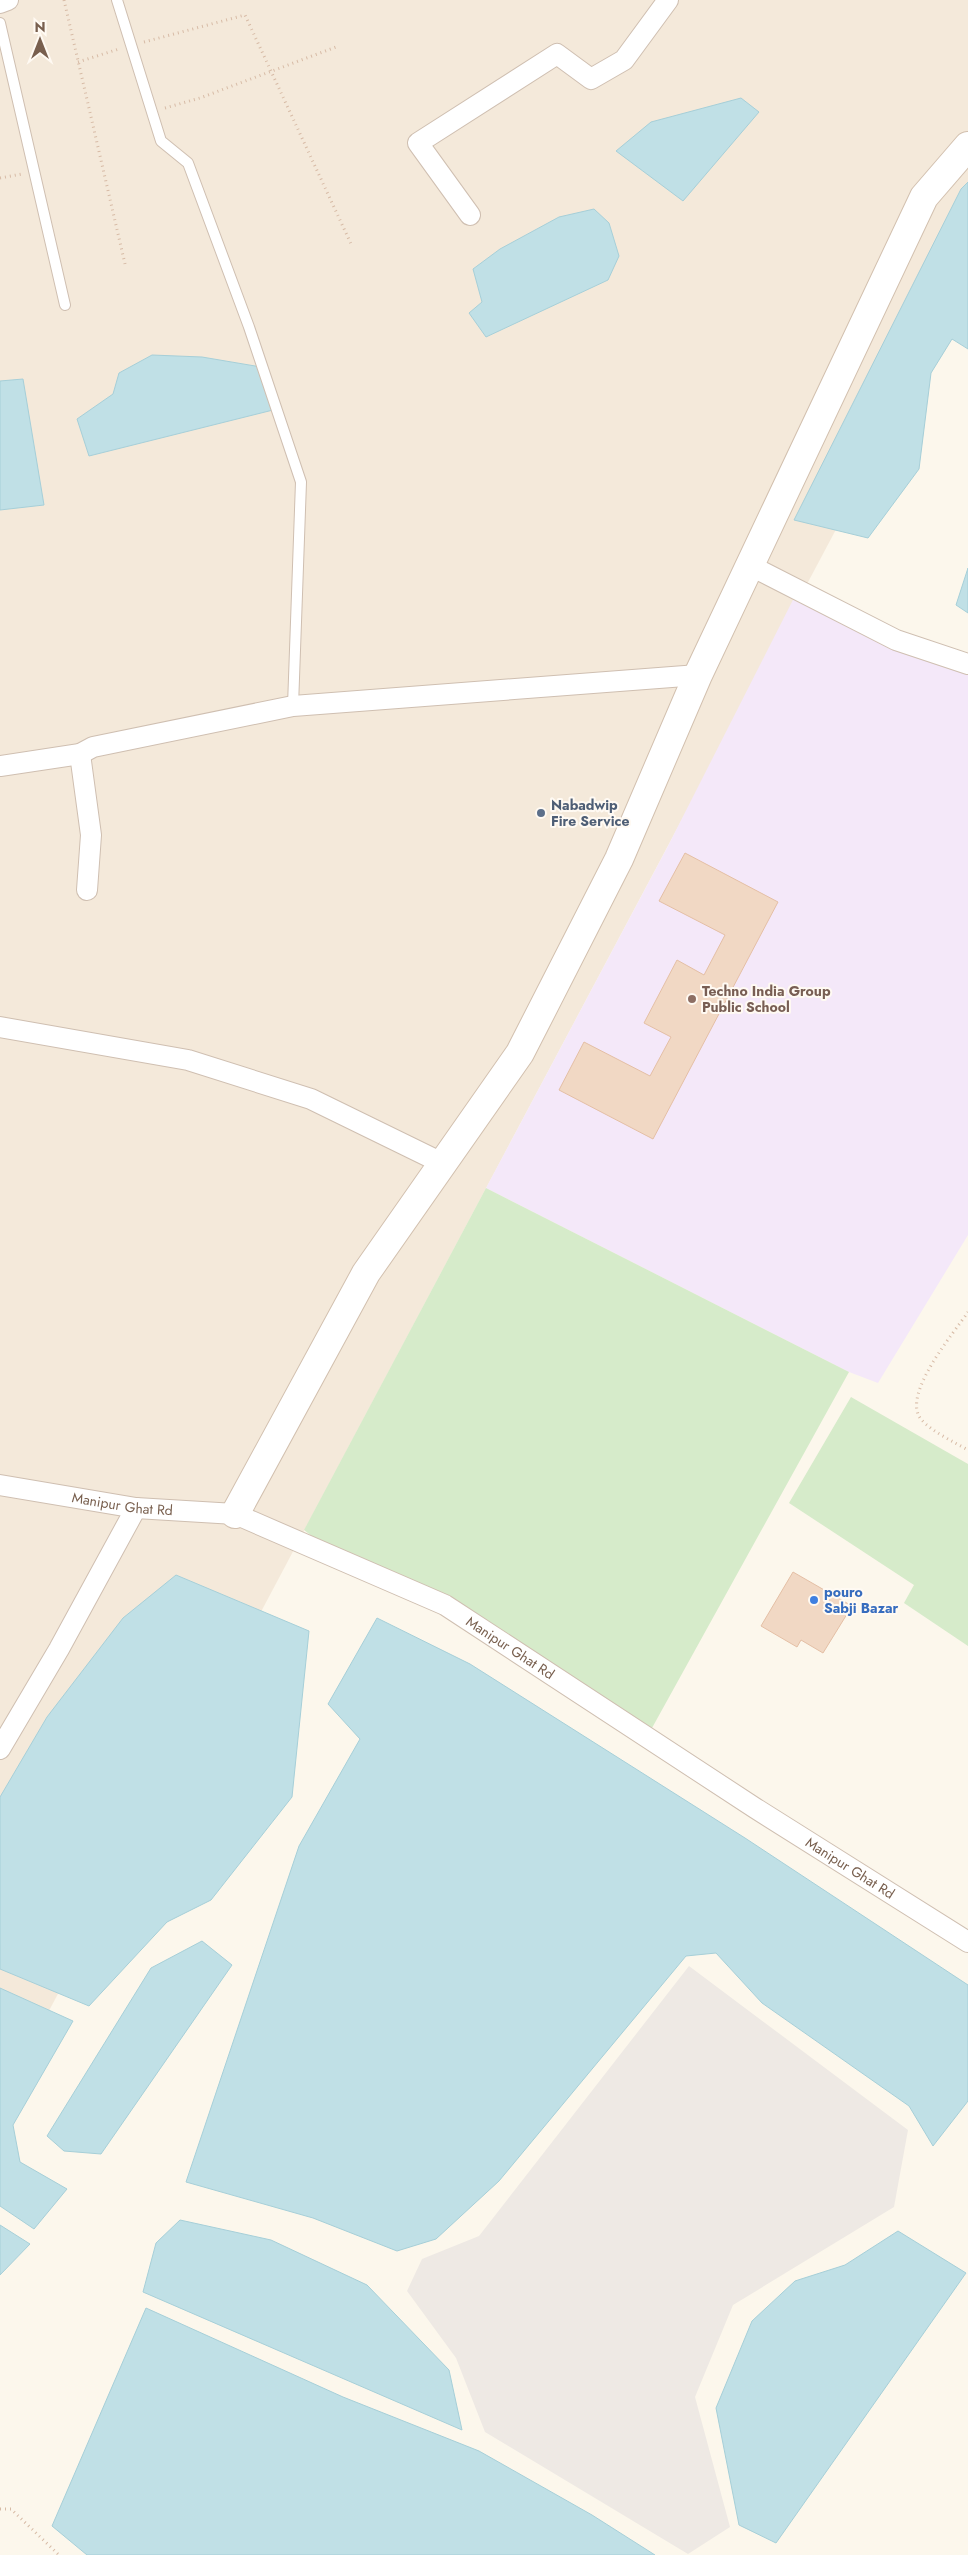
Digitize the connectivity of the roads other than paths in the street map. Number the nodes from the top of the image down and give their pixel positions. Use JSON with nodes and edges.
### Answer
{"nodes":[{"id":1,"x":8,"y":0,"type":"edge"},
{"id":2,"x":117,"y":0,"type":"edge"},
{"id":3,"x":668,"y":0,"type":"edge"},
{"id":4,"x":0,"y":3,"type":"edge"},
{"id":5,"x":0,"y":23,"type":"edge"},
{"id":6,"x":968,"y":146,"type":"edge"},
{"id":7,"x":470,"y":215,"type":"dead end"},
{"id":8,"x":65,"y":305,"type":"dead end"},
{"id":9,"x":751,"y":566,"type":"junction"},
{"id":10,"x":968,"y":664,"type":"edge"},
{"id":11,"x":698,"y":675,"type":"junction"},
{"id":12,"x":293,"y":706,"type":"junction"},
{"id":13,"x":80,"y":754,"type":"junction"},
{"id":14,"x":0,"y":766,"type":"edge"},
{"id":15,"x":87,"y":890,"type":"dead end"},
{"id":16,"x":0,"y":1027,"type":"edge"},
{"id":17,"x":444,"y":1164,"type":"junction"},
{"id":18,"x":0,"y":1485,"type":"edge"},
{"id":19,"x":136,"y":1508,"type":"junction"},
{"id":20,"x":236,"y":1514,"type":"junction"},
{"id":21,"x":0,"y":1749,"type":"edge"},
{"id":22,"x":968,"y":1942,"type":"edge"}],
"edges":[{"from":1,"to":4,"type":"street"},
{"from":2,"to":12,"type":"lane"},
{"from":3,"to":7,"type":"street"},
{"from":5,"to":8,"type":"lane"},
{"from":6,"to":9,"type":"street"},
{"from":9,"to":10,"type":"street"},
{"from":9,"to":11,"type":"street"},
{"from":11,"to":12,"type":"street"},
{"from":11,"to":17,"type":"street"},
{"from":12,"to":13,"type":"street"},
{"from":13,"to":14,"type":"street"},
{"from":13,"to":15,"type":"street"},
{"from":16,"to":17,"type":"street"},
{"from":17,"to":20,"type":"street"},
{"from":18,"to":19,"type":"street","name":"Manipur Ghat Rd"},
{"from":19,"to":20,"type":"street","name":"Manipur Ghat Rd"},
{"from":19,"to":21,"type":"street"},
{"from":20,"to":22,"type":"street","name":"Manipur Ghat Rd"}]}
